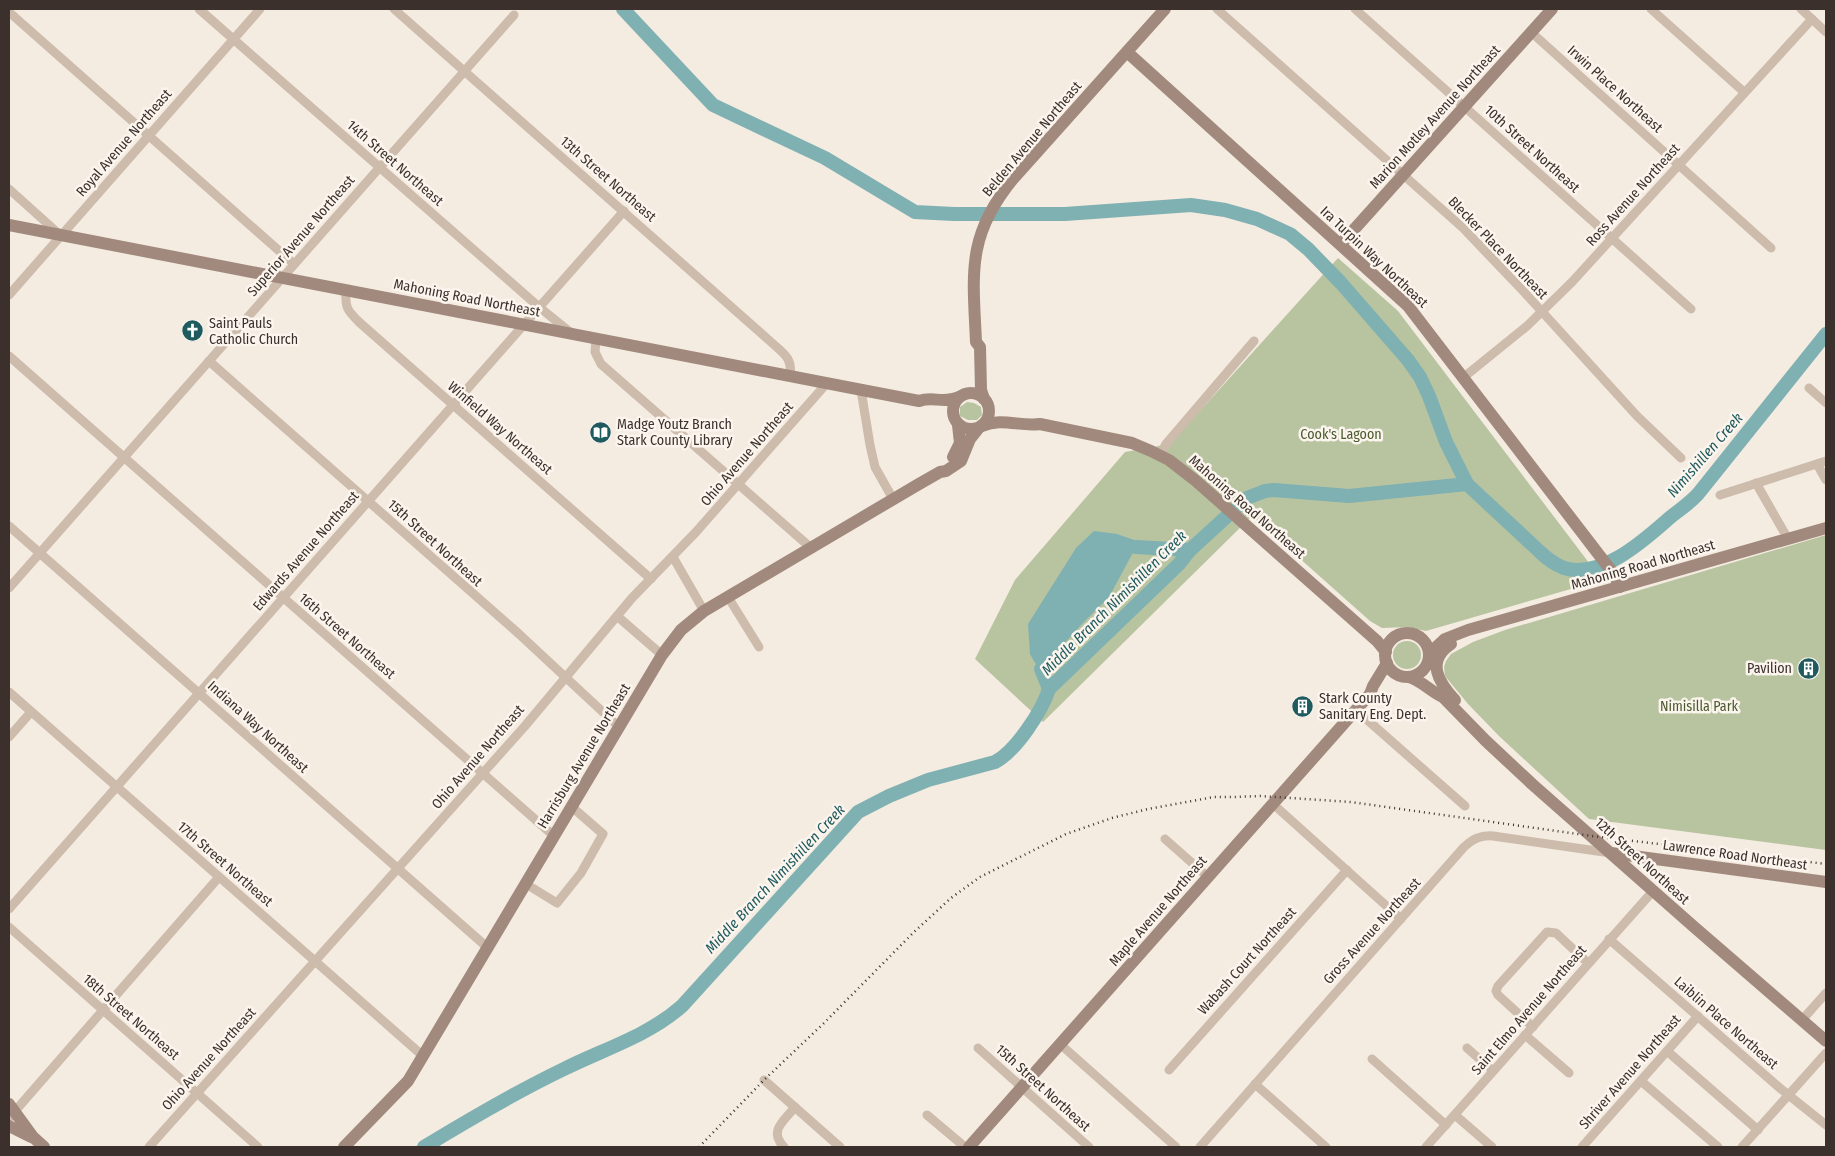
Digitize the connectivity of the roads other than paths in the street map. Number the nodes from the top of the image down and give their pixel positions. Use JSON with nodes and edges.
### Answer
{"nodes":[{"id":1,"x":199,"y":9,"type":"edge"},
{"id":2,"x":260,"y":9,"type":"edge"},
{"id":3,"x":394,"y":9,"type":"edge"},
{"id":4,"x":1165,"y":9,"type":"edge"},
{"id":5,"x":1217,"y":9,"type":"edge"},
{"id":6,"x":1355,"y":9,"type":"edge"},
{"id":7,"x":1552,"y":9,"type":"edge"},
{"id":8,"x":1651,"y":9,"type":"edge"},
{"id":9,"x":1801,"y":9,"type":"edge"},
{"id":10,"x":9,"y":12,"type":"edge"},
{"id":11,"x":514,"y":15,"type":"dead end"},
{"id":12,"x":1812,"y":19,"type":"junction"},
{"id":13,"x":1531,"y":32,"type":"junction"},
{"id":14,"x":1826,"y":32,"type":"edge"},
{"id":15,"x":234,"y":39,"type":"junction"},
{"id":16,"x":1127,"y":52,"type":"junction"},
{"id":17,"x":464,"y":71,"type":"junction"},
{"id":18,"x":1744,"y":92,"type":"junction"},
{"id":19,"x":1464,"y":107,"type":"junction"},
{"id":20,"x":148,"y":136,"type":"junction"},
{"id":21,"x":1678,"y":164,"type":"junction"},
{"id":22,"x":379,"y":168,"type":"junction"},
{"id":23,"x":1404,"y":175,"type":"junction"},
{"id":24,"x":9,"y":189,"type":"edge"},
{"id":25,"x":624,"y":211,"type":"junction"},
{"id":26,"x":9,"y":225,"type":"edge"},
{"id":27,"x":62,"y":235,"type":"junction"},
{"id":28,"x":1612,"y":239,"type":"junction"},
{"id":29,"x":1341,"y":244,"type":"junction"},
{"id":30,"x":1770,"y":248,"type":"dead end"},
{"id":31,"x":294,"y":264,"type":"junction"},
{"id":32,"x":282,"y":278,"type":"junction"},
{"id":33,"x":346,"y":290,"type":"junction"},
{"id":34,"x":9,"y":295,"type":"edge"},
{"id":35,"x":539,"y":307,"type":"junction"},
{"id":36,"x":1691,"y":309,"type":"dead end"},
{"id":37,"x":1542,"y":312,"type":"junction"},
{"id":38,"x":524,"y":324,"type":"junction"},
{"id":39,"x":574,"y":335,"type":"junction"},
{"id":40,"x":596,"y":339,"type":"junction"},
{"id":41,"x":1254,"y":340,"type":"dead end"},
{"id":42,"x":976,"y":342,"type":"junction"},
{"id":43,"x":9,"y":356,"type":"edge"},
{"id":44,"x":209,"y":361,"type":"junction"},
{"id":45,"x":790,"y":376,"type":"junction"},
{"id":46,"x":1464,"y":377,"type":"junction"},
{"id":47,"x":827,"y":383,"type":"junction"},
{"id":48,"x":1809,"y":388,"type":"dead end"},
{"id":49,"x":861,"y":390,"type":"junction"},
{"id":50,"x":961,"y":396,"type":"junction"},
{"id":51,"x":919,"y":401,"type":"junction"},
{"id":52,"x":985,"y":401,"type":"junction"},
{"id":53,"x":1826,"y":404,"type":"edge"},
{"id":54,"x":453,"y":405,"type":"junction"},
{"id":55,"x":957,"y":424,"type":"junction"},
{"id":56,"x":1040,"y":424,"type":"junction"},
{"id":57,"x":980,"y":427,"type":"junction"},
{"id":58,"x":1160,"y":455,"type":"junction"},
{"id":59,"x":124,"y":458,"type":"junction"},
{"id":60,"x":1681,"y":458,"type":"dead end"},
{"id":61,"x":1826,"y":461,"type":"edge"},
{"id":62,"x":1817,"y":464,"type":"junction"},
{"id":63,"x":940,"y":472,"type":"junction"},
{"id":64,"x":1826,"y":480,"type":"edge"},
{"id":65,"x":1756,"y":483,"type":"junction"},
{"id":66,"x":739,"y":484,"type":"junction"},
{"id":67,"x":1720,"y":494,"type":"dead end"},
{"id":68,"x":893,"y":499,"type":"junction"},
{"id":69,"x":368,"y":502,"type":"junction"},
{"id":70,"x":9,"y":526,"type":"edge"},
{"id":71,"x":1826,"y":528,"type":"edge"},
{"id":72,"x":1788,"y":539,"type":"junction"},
{"id":73,"x":810,"y":548,"type":"junction"},
{"id":74,"x":40,"y":554,"type":"junction"},
{"id":75,"x":673,"y":557,"type":"junction"},
{"id":76,"x":650,"y":579,"type":"junction"},
{"id":77,"x":1620,"y":587,"type":"junction"},
{"id":78,"x":9,"y":588,"type":"edge"},
{"id":79,"x":728,"y":597,"type":"junction"},
{"id":80,"x":283,"y":598,"type":"junction"},
{"id":81,"x":704,"y":611,"type":"junction"},
{"id":82,"x":617,"y":616,"type":"junction"},
{"id":83,"x":1506,"y":619,"type":"junction"},
{"id":84,"x":1360,"y":627,"type":"junction"},
{"id":85,"x":1468,"y":630,"type":"junction"},
{"id":86,"x":1395,"y":637,"type":"junction"},
{"id":87,"x":1421,"y":638,"type":"junction"},
{"id":88,"x":759,"y":647,"type":"dead end"},
{"id":89,"x":662,"y":655,"type":"junction"},
{"id":90,"x":1386,"y":657,"type":"junction"},
{"id":91,"x":1428,"y":658,"type":"junction"},
{"id":92,"x":1405,"y":676,"type":"junction"},
{"id":93,"x":565,"y":678,"type":"junction"},
{"id":94,"x":9,"y":692,"type":"edge"},
{"id":95,"x":199,"y":693,"type":"junction"},
{"id":96,"x":1370,"y":694,"type":"junction"},
{"id":97,"x":1443,"y":697,"type":"junction"},
{"id":98,"x":1356,"y":710,"type":"junction"},
{"id":99,"x":31,"y":712,"type":"junction"},
{"id":100,"x":618,"y":727,"type":"junction"},
{"id":101,"x":9,"y":738,"type":"edge"},
{"id":102,"x":1486,"y":741,"type":"junction"},
{"id":103,"x":483,"y":773,"type":"junction"},
{"id":104,"x":116,"y":787,"type":"junction"},
{"id":105,"x":1273,"y":804,"type":"junction"},
{"id":106,"x":1464,"y":806,"type":"dead end"},
{"id":107,"x":572,"y":807,"type":"junction"},
{"id":108,"x":554,"y":836,"type":"junction"},
{"id":109,"x":1165,"y":839,"type":"dead end"},
{"id":110,"x":1611,"y":853,"type":"junction"},
{"id":111,"x":398,"y":869,"type":"junction"},
{"id":112,"x":1347,"y":870,"type":"junction"},
{"id":113,"x":219,"y":877,"type":"junction"},
{"id":114,"x":1208,"y":877,"type":"junction"},
{"id":115,"x":1826,"y":882,"type":"edge"},
{"id":116,"x":526,"y":884,"type":"junction"},
{"id":117,"x":1653,"y":891,"type":"junction"},
{"id":118,"x":9,"y":909,"type":"edge"},
{"id":119,"x":1401,"y":919,"type":"junction"},
{"id":120,"x":9,"y":927,"type":"edge"},
{"id":121,"x":1610,"y":939,"type":"junction"},
{"id":122,"x":488,"y":948,"type":"junction"},
{"id":123,"x":315,"y":961,"type":"junction"},
{"id":124,"x":1588,"y":963,"type":"junction"},
{"id":125,"x":1826,"y":993,"type":"edge"},
{"id":126,"x":103,"y":1011,"type":"junction"},
{"id":127,"x":1698,"y":1016,"type":"junction"},
{"id":128,"x":1802,"y":1020,"type":"junction"},
{"id":129,"x":1532,"y":1027,"type":"junction"},
{"id":130,"x":1525,"y":1035,"type":"junction"},
{"id":131,"x":1826,"y":1041,"type":"edge"},
{"id":132,"x":1060,"y":1044,"type":"junction"},
{"id":133,"x":978,"y":1048,"type":"dead end"},
{"id":134,"x":1467,"y":1048,"type":"dead end"},
{"id":135,"x":1668,"y":1051,"type":"junction"},
{"id":136,"x":1826,"y":1053,"type":"edge"},
{"id":137,"x":423,"y":1056,"type":"junction"},
{"id":138,"x":1372,"y":1059,"type":"dead end"},
{"id":139,"x":1169,"y":1070,"type":"dead end"},
{"id":140,"x":1494,"y":1071,"type":"junction"},
{"id":141,"x":1569,"y":1073,"type":"dead end"},
{"id":142,"x":764,"y":1080,"type":"dead end"},
{"id":143,"x":1641,"y":1081,"type":"junction"},
{"id":144,"x":1255,"y":1084,"type":"junction"},
{"id":145,"x":1021,"y":1088,"type":"junction"},
{"id":146,"x":196,"y":1093,"type":"junction"},
{"id":147,"x":1789,"y":1095,"type":"junction"},
{"id":148,"x":795,"y":1108,"type":"junction"},
{"id":149,"x":11,"y":1112,"type":"edge"},
{"id":150,"x":927,"y":1115,"type":"dead end"},
{"id":151,"x":1455,"y":1115,"type":"junction"},
{"id":152,"x":1446,"y":1125,"type":"junction"},
{"id":153,"x":1826,"y":1125,"type":"edge"},
{"id":154,"x":9,"y":1126,"type":"edge"},
{"id":155,"x":1758,"y":1130,"type":"junction"},
{"id":156,"x":33,"y":1137,"type":"junction"},
{"id":157,"x":1588,"y":1145,"type":"edge"},
{"id":158,"x":44,"y":1147,"type":"edge"},
{"id":159,"x":148,"y":1147,"type":"edge"},
{"id":160,"x":258,"y":1147,"type":"edge"},
{"id":161,"x":344,"y":1147,"type":"edge"},
{"id":162,"x":784,"y":1147,"type":"edge"},
{"id":163,"x":840,"y":1147,"type":"edge"},
{"id":164,"x":965,"y":1147,"type":"edge"},
{"id":165,"x":969,"y":1147,"type":"edge"},
{"id":166,"x":1089,"y":1147,"type":"edge"},
{"id":167,"x":1176,"y":1147,"type":"edge"},
{"id":168,"x":1200,"y":1147,"type":"edge"},
{"id":169,"x":1326,"y":1147,"type":"edge"},
{"id":170,"x":1426,"y":1147,"type":"edge"},
{"id":171,"x":1492,"y":1147,"type":"edge"},
{"id":172,"x":1718,"y":1147,"type":"edge"},
{"id":173,"x":1742,"y":1147,"type":"edge"}],
"edges":[{"from":1,"to":15,"type":"street","name":"14th Street Northeast"},
{"from":2,"to":15,"type":"street","name":"Royal Avenue Northeast"},
{"from":3,"to":17,"type":"street","name":"13th Street Northeast"},
{"from":4,"to":16,"type":"street","name":"Belden Avenue Northeast"},
{"from":5,"to":23,"type":"street","name":"Blecker Place Northeast"},
{"from":6,"to":19,"type":"street","name":"10th Street Northeast"},
{"from":7,"to":13,"type":"street","name":"Marion Motley Avenue Northeast"},
{"from":8,"to":18,"type":"street"},
{"from":9,"to":12,"type":"street"},
{"from":10,"to":20,"type":"street"},
{"from":11,"to":17,"type":"street","name":"Superior Avenue Northeast"},
{"from":12,"to":14,"type":"street"},
{"from":12,"to":18,"type":"street","name":"Ross Avenue Northeast"},
{"from":13,"to":19,"type":"street","name":"Marion Motley Avenue Northeast"},
{"from":13,"to":21,"type":"street","name":"Irwin Place Northeast"},
{"from":15,"to":20,"type":"street","name":"Royal Avenue Northeast"},
{"from":15,"to":22,"type":"street","name":"14th Street Northeast"},
{"from":16,"to":29,"type":"street","name":"Ira Turpin Way Northeast"},
{"from":16,"to":42,"type":"street","name":"Belden Avenue Northeast"},
{"from":17,"to":22,"type":"street","name":"Superior Avenue Northeast"},
{"from":17,"to":25,"type":"street","name":"13th Street Northeast"},
{"from":18,"to":21,"type":"street","name":"Ross Avenue Northeast"},
{"from":19,"to":23,"type":"street","name":"Marion Motley Avenue Northeast"},
{"from":19,"to":28,"type":"street","name":"10th Street Northeast"},
{"from":20,"to":27,"type":"street","name":"Royal Avenue Northeast"},
{"from":20,"to":31,"type":"street"},
{"from":21,"to":28,"type":"street","name":"Ross Avenue Northeast"},
{"from":21,"to":30,"type":"street","name":"Irwin Place Northeast"},
{"from":22,"to":31,"type":"street","name":"Superior Avenue Northeast"},
{"from":22,"to":35,"type":"street","name":"14th Street Northeast"},
{"from":23,"to":29,"type":"street","name":"Marion Motley Avenue Northeast"},
{"from":23,"to":37,"type":"street","name":"Blecker Place Northeast"},
{"from":24,"to":27,"type":"street"},
{"from":25,"to":35,"type":"street","name":"Edwards Avenue Northeast"},
{"from":25,"to":45,"type":"street","name":"13th Street Northeast"},
{"from":26,"to":27,"type":"street","name":"Mahoning Road Northeast"},
{"from":27,"to":32,"type":"street","name":"Mahoning Road Northeast"},
{"from":27,"to":34,"type":"street","name":"Royal Avenue Northeast"},
{"from":28,"to":36,"type":"street","name":"10th Street Northeast"},
{"from":28,"to":37,"type":"street","name":"Ross Avenue Northeast"},
{"from":29,"to":46,"type":"street","name":"Ira Turpin Way Northeast"},
{"from":31,"to":32,"type":"street","name":"Superior Avenue Northeast"},
{"from":32,"to":33,"type":"street","name":"Mahoning Road Northeast"},
{"from":32,"to":44,"type":"street","name":"Superior Avenue Northeast"},
{"from":33,"to":38,"type":"street","name":"Mahoning Road Northeast"},
{"from":33,"to":54,"type":"street","name":"Winfield Way Northeast"},
{"from":35,"to":38,"type":"street","name":"Edwards Avenue Northeast"},
{"from":35,"to":39,"type":"street","name":"14th Street Northeast"},
{"from":37,"to":46,"type":"street","name":"Ross Avenue Northeast"},
{"from":37,"to":60,"type":"street","name":"Blecker Place Northeast"},
{"from":38,"to":39,"type":"street","name":"Mahoning Road Northeast"},
{"from":38,"to":54,"type":"street","name":"Edwards Avenue Northeast"},
{"from":39,"to":40,"type":"street","name":"Mahoning Road Northeast"},
{"from":40,"to":45,"type":"street","name":"Mahoning Road Northeast"},
{"from":40,"to":66,"type":"street"},
{"from":41,"to":58,"type":"street"},
{"from":42,"to":50,"type":"street","name":"Belden Avenue Northeast"},
{"from":42,"to":52,"type":"street","name":"Belden Avenue Northeast"},
{"from":43,"to":59,"type":"street","name":"16th Street Northeast"},
{"from":44,"to":59,"type":"street","name":"Superior Avenue Northeast"},
{"from":44,"to":69,"type":"street","name":"15th Street Northeast"},
{"from":45,"to":47,"type":"street","name":"Mahoning Road Northeast"},
{"from":46,"to":77,"type":"street","name":"Ira Turpin Way Northeast"},
{"from":47,"to":49,"type":"street","name":"Mahoning Road Northeast"},
{"from":47,"to":66,"type":"street","name":"Ohio Avenue Northeast"},
{"from":48,"to":53,"type":"street"},
{"from":49,"to":51,"type":"street","name":"Mahoning Road Northeast"},
{"from":49,"to":68,"type":"street"},
{"from":50,"to":51,"type":"street","name":"Mahoning Road Northeast"},
{"from":50,"to":52,"type":"street"},
{"from":50,"to":55,"type":"street"},
{"from":51,"to":55,"type":"street","name":"Mahoning Road Northeast"},
{"from":52,"to":56,"type":"street","name":"Mahoning Road Northeast"},
{"from":52,"to":57,"type":"street"},
{"from":54,"to":69,"type":"street","name":"Edwards Avenue Northeast"},
{"from":54,"to":76,"type":"street","name":"Winfield Way Northeast"},
{"from":55,"to":57,"type":"street"},
{"from":55,"to":63,"type":"street","name":"Harrisburg Avenue Northeast"},
{"from":56,"to":57,"type":"street","name":"Mahoning Road Northeast"},
{"from":56,"to":58,"type":"street","name":"Mahoning Road Northeast"},
{"from":57,"to":63,"type":"street","name":"Harrisburg Avenue Northeast"},
{"from":58,"to":84,"type":"street","name":"Mahoning Road Northeast"},
{"from":59,"to":74,"type":"street","name":"Superior Avenue Northeast"},
{"from":59,"to":80,"type":"street","name":"16th Street Northeast"},
{"from":61,"to":62,"type":"street"},
{"from":62,"to":64,"type":"street"},
{"from":62,"to":65,"type":"street"},
{"from":63,"to":68,"type":"street","name":"Harrisburg Avenue Northeast"},
{"from":65,"to":67,"type":"street"},
{"from":65,"to":72,"type":"street"},
{"from":66,"to":73,"type":"street"},
{"from":66,"to":75,"type":"street","name":"Ohio Avenue Northeast"},
{"from":68,"to":73,"type":"street","name":"Harrisburg Avenue Northeast"},
{"from":69,"to":80,"type":"street","name":"Edwards Avenue Northeast"},
{"from":69,"to":93,"type":"street","name":"15th Street Northeast"},
{"from":70,"to":74,"type":"street","name":"Indiana Way Northeast"},
{"from":71,"to":72,"type":"street","name":"Mahoning Road Northeast"},
{"from":72,"to":77,"type":"street","name":"Mahoning Road Northeast"},
{"from":73,"to":79,"type":"street","name":"Harrisburg Avenue Northeast"},
{"from":74,"to":78,"type":"street","name":"Superior Avenue Northeast"},
{"from":74,"to":95,"type":"street","name":"Indiana Way Northeast"},
{"from":75,"to":76,"type":"street","name":"Ohio Avenue Northeast"},
{"from":75,"to":81,"type":"street"},
{"from":76,"to":82,"type":"street","name":"Ohio Avenue Northeast"},
{"from":77,"to":83,"type":"street","name":"Mahoning Road Northeast"},
{"from":79,"to":81,"type":"street","name":"Harrisburg Avenue Northeast"},
{"from":79,"to":88,"type":"street"},
{"from":80,"to":95,"type":"street","name":"Edwards Avenue Northeast"},
{"from":80,"to":103,"type":"street","name":"16th Street Northeast"},
{"from":81,"to":89,"type":"street","name":"Harrisburg Avenue Northeast"},
{"from":82,"to":89,"type":"street"},
{"from":82,"to":93,"type":"street","name":"Ohio Avenue Northeast"},
{"from":83,"to":85,"type":"street","name":"Mahoning Road Northeast"},
{"from":83,"to":102,"type":"street"},
{"from":84,"to":86,"type":"street","name":"Mahoning Road Northeast"},
{"from":84,"to":90,"type":"street","name":"Mahoning Road Northeast"},
{"from":85,"to":87,"type":"street","name":"Mahoning Road Northeast"},
{"from":85,"to":91,"type":"street","name":"Mahoning Road Northeast"},
{"from":86,"to":87,"type":"street"},
{"from":86,"to":90,"type":"street"},
{"from":87,"to":91,"type":"street"},
{"from":89,"to":100,"type":"street","name":"Harrisburg Avenue Northeast"},
{"from":90,"to":92,"type":"street"},
{"from":90,"to":96,"type":"street","name":"Maple Avenue Northeast"},
{"from":91,"to":92,"type":"street"},
{"from":91,"to":97,"type":"street","name":"12th Street Northeast"},
{"from":92,"to":96,"type":"street","name":"Maple Avenue Northeast"},
{"from":92,"to":97,"type":"street","name":"12th Street Northeast"},
{"from":93,"to":100,"type":"street","name":"15th Street Northeast"},
{"from":93,"to":103,"type":"street","name":"Ohio Avenue Northeast"},
{"from":94,"to":99,"type":"street","name":"17th Street Northeast"},
{"from":95,"to":104,"type":"street","name":"Edwards Avenue Northeast"},
{"from":95,"to":111,"type":"street","name":"Indiana Way Northeast"},
{"from":96,"to":98,"type":"street","name":"Maple Avenue Northeast"},
{"from":97,"to":102,"type":"street","name":"12th Street Northeast"},
{"from":98,"to":105,"type":"street","name":"Maple Avenue Northeast"},
{"from":98,"to":106,"type":"street"},
{"from":99,"to":101,"type":"street"},
{"from":99,"to":104,"type":"street","name":"17th Street Northeast"},
{"from":100,"to":107,"type":"street","name":"Harrisburg Avenue Northeast"},
{"from":102,"to":110,"type":"street","name":"12th Street Northeast"},
{"from":103,"to":108,"type":"street","name":"16th Street Northeast"},
{"from":103,"to":111,"type":"street","name":"Ohio Avenue Northeast"},
{"from":104,"to":113,"type":"street","name":"17th Street Northeast"},
{"from":104,"to":118,"type":"street","name":"Edwards Avenue Northeast"},
{"from":105,"to":112,"type":"street"},
{"from":105,"to":114,"type":"street","name":"Maple Avenue Northeast"},
{"from":107,"to":108,"type":"street","name":"Harrisburg Avenue Northeast"},
{"from":107,"to":116,"type":"street"},
{"from":108,"to":116,"type":"street","name":"Harrisburg Avenue Northeast"},
{"from":109,"to":114,"type":"street"},
{"from":110,"to":115,"type":"street","name":"Lawrence Road Northeast"},
{"from":110,"to":117,"type":"street","name":"12th Street Northeast"},
{"from":110,"to":119,"type":"street","name":"Gross Avenue Northeast"},
{"from":111,"to":122,"type":"street","name":"Indiana Way Northeast"},
{"from":111,"to":123,"type":"street","name":"Ohio Avenue Northeast"},
{"from":112,"to":119,"type":"street"},
{"from":112,"to":139,"type":"street","name":"Wabash Court Northeast"},
{"from":113,"to":123,"type":"street","name":"17th Street Northeast"},
{"from":113,"to":126,"type":"street"},
{"from":114,"to":132,"type":"street","name":"Maple Avenue Northeast"},
{"from":116,"to":122,"type":"street","name":"Harrisburg Avenue Northeast"},
{"from":117,"to":121,"type":"street","name":"Saint Elmo Avenue Northeast"},
{"from":117,"to":128,"type":"street","name":"12th Street Northeast"},
{"from":119,"to":144,"type":"street","name":"Gross Avenue Northeast"},
{"from":120,"to":126,"type":"street","name":"18th Street Northeast"},
{"from":121,"to":124,"type":"street","name":"Saint Elmo Avenue Northeast"},
{"from":121,"to":127,"type":"street","name":"Laiblin Place Northeast"},
{"from":122,"to":137,"type":"street","name":"Harrisburg Avenue Northeast"},
{"from":123,"to":137,"type":"street","name":"17th Street Northeast"},
{"from":123,"to":146,"type":"street","name":"Ohio Avenue Northeast"},
{"from":124,"to":129,"type":"street","name":"Saint Elmo Avenue Northeast"},
{"from":124,"to":129,"type":"street"},
{"from":125,"to":128,"type":"street"},
{"from":126,"to":146,"type":"street","name":"18th Street Northeast"},
{"from":126,"to":149,"type":"street"},
{"from":127,"to":135,"type":"street","name":"Shriver Avenue Northeast"},
{"from":127,"to":147,"type":"street","name":"Laiblin Place Northeast"},
{"from":128,"to":131,"type":"street","name":"12th Street Northeast"},
{"from":129,"to":130,"type":"street","name":"Saint Elmo Avenue Northeast"},
{"from":130,"to":140,"type":"street","name":"Saint Elmo Avenue Northeast"},
{"from":130,"to":141,"type":"street"},
{"from":132,"to":145,"type":"street","name":"Maple Avenue Northeast"},
{"from":132,"to":167,"type":"street"},
{"from":133,"to":145,"type":"street","name":"15th Street Northeast"},
{"from":134,"to":140,"type":"street"},
{"from":135,"to":143,"type":"street","name":"Shriver Avenue Northeast"},
{"from":135,"to":155,"type":"street"},
{"from":136,"to":147,"type":"street"},
{"from":137,"to":161,"type":"street","name":"Harrisburg Avenue Northeast"},
{"from":138,"to":152,"type":"street"},
{"from":140,"to":151,"type":"street","name":"Saint Elmo Avenue Northeast"},
{"from":142,"to":148,"type":"street"},
{"from":143,"to":157,"type":"street","name":"Shriver Avenue Northeast"},
{"from":143,"to":172,"type":"street"},
{"from":144,"to":168,"type":"street","name":"Gross Avenue Northeast"},
{"from":144,"to":169,"type":"street"},
{"from":145,"to":165,"type":"street","name":"Maple Avenue Northeast"},
{"from":145,"to":166,"type":"street","name":"15th Street Northeast"},
{"from":146,"to":159,"type":"street","name":"Ohio Avenue Northeast"},
{"from":146,"to":160,"type":"street","name":"18th Street Northeast"},
{"from":147,"to":153,"type":"street","name":"Laiblin Place Northeast"},
{"from":147,"to":155,"type":"street"},
{"from":148,"to":162,"type":"street"},
{"from":148,"to":163,"type":"street"},
{"from":149,"to":156,"type":"street"},
{"from":150,"to":164,"type":"street"},
{"from":151,"to":152,"type":"street","name":"Saint Elmo Avenue Northeast"},
{"from":151,"to":171,"type":"street"},
{"from":152,"to":170,"type":"street","name":"Saint Elmo Avenue Northeast"},
{"from":154,"to":156,"type":"street"},
{"from":155,"to":173,"type":"street"},
{"from":156,"to":158,"type":"street"}]}
